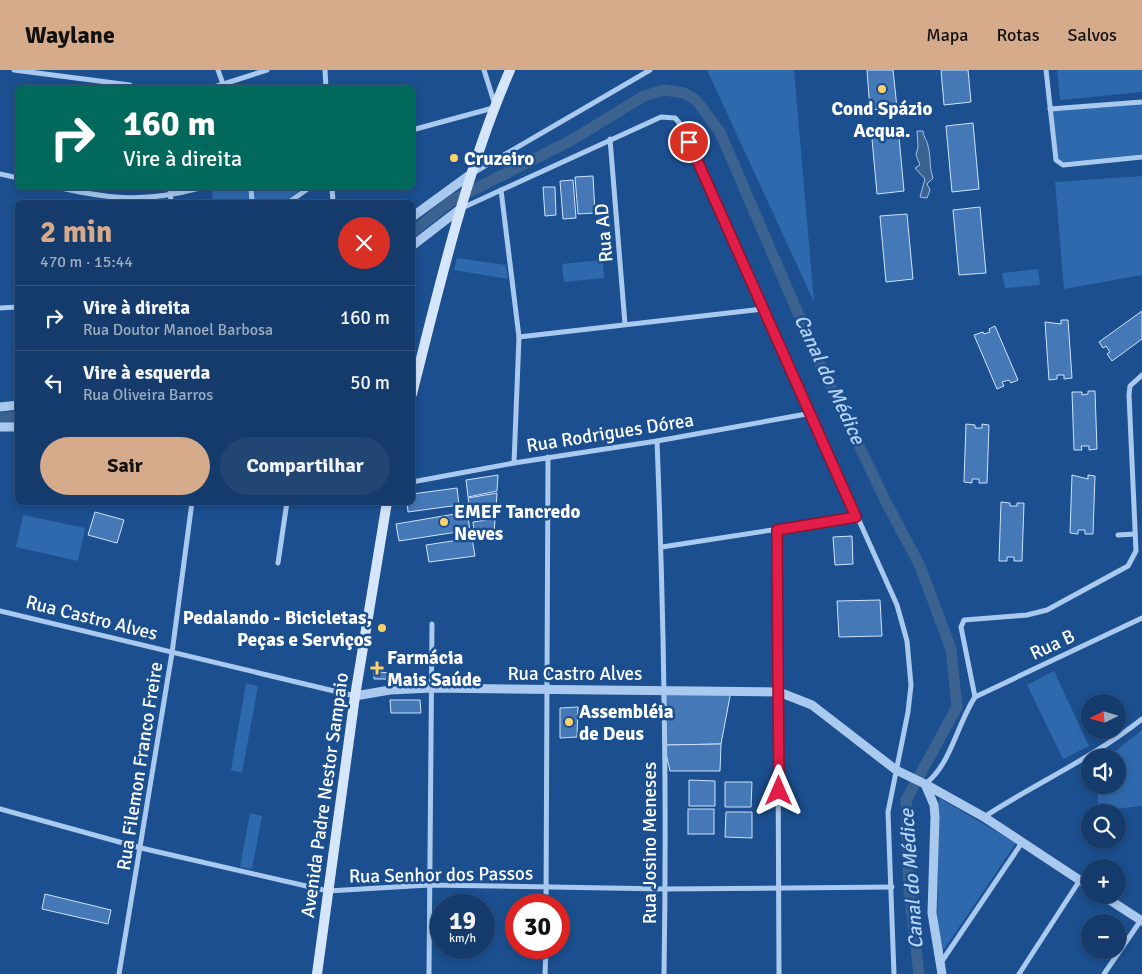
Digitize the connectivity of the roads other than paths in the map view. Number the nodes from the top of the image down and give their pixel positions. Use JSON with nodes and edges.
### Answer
{"nodes":[{"id":1,"x":14,"y":70,"type":"edge"},
{"id":2,"x":218,"y":70,"type":"edge"},
{"id":3,"x":267,"y":70,"type":"edge"},
{"id":4,"x":325,"y":70,"type":"edge"},
{"id":5,"x":484,"y":70,"type":"edge"},
{"id":6,"x":510,"y":70,"type":"edge"},
{"id":7,"x":650,"y":70,"type":"edge"},
{"id":8,"x":1046,"y":70,"type":"edge"},
{"id":9,"x":223,"y":84,"type":"junction"},
{"id":10,"x":130,"y":85,"type":"dead end"},
{"id":11,"x":220,"y":85,"type":"edge"},
{"id":12,"x":326,"y":85,"type":"edge"},
{"id":13,"x":1142,"y":102,"type":"edge"},
{"id":14,"x":494,"y":106,"type":"junction"},
{"id":15,"x":1050,"y":109,"type":"junction"},
{"id":16,"x":415,"y":129,"type":"edge"},
{"id":17,"x":610,"y":139,"type":"junction"},
{"id":18,"x":1142,"y":157,"type":"edge"},
{"id":19,"x":0,"y":174,"type":"edge"},
{"id":20,"x":470,"y":176,"type":"junction"},
{"id":21,"x":15,"y":177,"type":"edge"},
{"id":22,"x":71,"y":190,"type":"edge"},
{"id":23,"x":170,"y":190,"type":"edge"},
{"id":24,"x":193,"y":190,"type":"edge"},
{"id":25,"x":306,"y":190,"type":"edge"},
{"id":26,"x":500,"y":190,"type":"junction"},
{"id":27,"x":171,"y":196,"type":"junction"},
{"id":28,"x":171,"y":200,"type":"edge"},
{"id":29,"x":292,"y":200,"type":"edge"},
{"id":30,"x":461,"y":207,"type":"junction"},
{"id":31,"x":415,"y":215,"type":"edge"},
{"id":32,"x":415,"y":244,"type":"edge"},
{"id":33,"x":15,"y":307,"type":"edge"},
{"id":34,"x":0,"y":308,"type":"edge"},
{"id":35,"x":763,"y":309,"type":"junction"},
{"id":36,"x":625,"y":324,"type":"junction"},
{"id":37,"x":519,"y":337,"type":"junction"},
{"id":38,"x":1142,"y":375,"type":"edge"},
{"id":39,"x":415,"y":383,"type":"edge"},
{"id":40,"x":15,"y":406,"type":"edge"},
{"id":41,"x":0,"y":407,"type":"edge"},
{"id":42,"x":812,"y":413,"type":"junction"},
{"id":43,"x":0,"y":427,"type":"edge"},
{"id":44,"x":15,"y":427,"type":"edge"},
{"id":45,"x":658,"y":442,"type":"junction"},
{"id":46,"x":548,"y":457,"type":"junction"},
{"id":47,"x":514,"y":463,"type":"junction"},
{"id":48,"x":415,"y":481,"type":"edge"},
{"id":49,"x":192,"y":505,"type":"edge"},
{"id":50,"x":287,"y":505,"type":"edge"},
{"id":51,"x":387,"y":505,"type":"edge"},
{"id":52,"x":856,"y":517,"type":"junction"},
{"id":53,"x":777,"y":530,"type":"junction"},
{"id":54,"x":1135,"y":534,"type":"junction"},
{"id":55,"x":1118,"y":535,"type":"dead end"},
{"id":56,"x":662,"y":547,"type":"junction"},
{"id":57,"x":278,"y":563,"type":"dead end"},
{"id":58,"x":0,"y":612,"type":"edge"},
{"id":59,"x":1142,"y":618,"type":"edge"},
{"id":60,"x":432,"y":624,"type":"dead end"},
{"id":61,"x":172,"y":653,"type":"junction"},
{"id":62,"x":432,"y":688,"type":"junction"},
{"id":63,"x":662,"y":690,"type":"junction"},
{"id":64,"x":547,"y":691,"type":"junction"},
{"id":65,"x":779,"y":692,"type":"junction"},
{"id":66,"x":355,"y":696,"type":"junction"},
{"id":67,"x":975,"y":697,"type":"junction"},
{"id":68,"x":1142,"y":719,"type":"edge"},
{"id":69,"x":898,"y":771,"type":"junction"},
{"id":70,"x":924,"y":783,"type":"junction"},
{"id":71,"x":0,"y":809,"type":"edge"},
{"id":72,"x":984,"y":817,"type":"junction"},
{"id":73,"x":1023,"y":841,"type":"junction"},
{"id":74,"x":141,"y":848,"type":"junction"},
{"id":75,"x":1080,"y":880,"type":"joint"},
{"id":76,"x":429,"y":885,"type":"junction"},
{"id":77,"x":892,"y":887,"type":"junction"},
{"id":78,"x":546,"y":888,"type":"junction"},
{"id":79,"x":665,"y":889,"type":"junction"},
{"id":80,"x":778,"y":889,"type":"junction"},
{"id":81,"x":328,"y":891,"type":"junction"},
{"id":82,"x":546,"y":894,"type":"edge"},
{"id":83,"x":1116,"y":904,"type":"edge"},
{"id":84,"x":1141,"y":920,"type":"edge"},
{"id":85,"x":546,"y":959,"type":"edge"},
{"id":86,"x":941,"y":969,"type":"edge"},
{"id":87,"x":119,"y":974,"type":"edge"},
{"id":88,"x":317,"y":974,"type":"edge"},
{"id":89,"x":429,"y":974,"type":"edge"},
{"id":90,"x":546,"y":974,"type":"edge"},
{"id":91,"x":664,"y":974,"type":"edge"},
{"id":92,"x":779,"y":974,"type":"edge"},
{"id":93,"x":894,"y":974,"type":"edge"},
{"id":94,"x":1019,"y":974,"type":"edge"},
{"id":95,"x":1104,"y":974,"type":"edge"}],
"edges":[{"from":1,"to":10,"type":"street"},
{"from":2,"to":9,"type":"street"},
{"from":3,"to":9,"type":"street"},
{"from":4,"to":12,"type":"street"},
{"from":5,"to":14,"type":"street"},
{"from":6,"to":14,"type":"main road"},
{"from":7,"to":20,"type":"street"},
{"from":8,"to":15,"type":"street"},
{"from":9,"to":11,"type":"street"},
{"from":13,"to":15,"type":"street"},
{"from":14,"to":16,"type":"street"},
{"from":14,"to":20,"type":"main road"},
{"from":15,"to":18,"type":"street"},
{"from":17,"to":26,"type":"street"},
{"from":17,"to":35,"type":"street"},
{"from":17,"to":36,"type":"street","name":"Rua AD"},
{"from":19,"to":21,"type":"street"},
{"from":20,"to":30,"type":"main road"},
{"from":20,"to":31,"type":"street"},
{"from":22,"to":27,"type":"street"},
{"from":23,"to":27,"type":"street"},
{"from":24,"to":27,"type":"street"},
{"from":25,"to":29,"type":"street"},
{"from":26,"to":30,"type":"street"},
{"from":26,"to":37,"type":"street"},
{"from":27,"to":28,"type":"street"},
{"from":30,"to":32,"type":"street"},
{"from":30,"to":39,"type":"main road"},
{"from":33,"to":34,"type":"street"},
{"from":35,"to":36,"type":"street"},
{"from":35,"to":42,"type":"street"},
{"from":36,"to":37,"type":"street"},
{"from":37,"to":47,"type":"street"},
{"from":38,"to":54,"type":"street"},
{"from":40,"to":41,"type":"street"},
{"from":42,"to":45,"type":"street","name":"Rua Rodrigues Dórea"},
{"from":42,"to":52,"type":"street"},
{"from":43,"to":44,"type":"street"},
{"from":45,"to":46,"type":"street","name":"Rua Rodrigues Dórea"},
{"from":45,"to":56,"type":"street","name":"Rua Josino Meneses"},
{"from":46,"to":47,"type":"street","name":"Rua Rodrigues Dórea"},
{"from":46,"to":64,"type":"street"},
{"from":47,"to":48,"type":"street","name":"Rua Rodrigues Dórea"},
{"from":49,"to":61,"type":"street","name":"Rua Filemon Franco Freire"},
{"from":50,"to":57,"type":"street"},
{"from":51,"to":66,"type":"main road","name":"Avenida Padre Nestor Sampaio"},
{"from":52,"to":53,"type":"street"},
{"from":52,"to":69,"type":"street"},
{"from":53,"to":56,"type":"street"},
{"from":53,"to":65,"type":"street"},
{"from":54,"to":55,"type":"street"},
{"from":54,"to":67,"type":"street"},
{"from":56,"to":63,"type":"street","name":"Rua Josino Meneses"},
{"from":58,"to":61,"type":"street","name":"Rua Castro Alves"},
{"from":59,"to":67,"type":"street","name":"Rua B"},
{"from":60,"to":62,"type":"street"},
{"from":61,"to":66,"type":"street","name":"Rua Castro Alves"},
{"from":61,"to":74,"type":"street","name":"Rua Filemon Franco Freire"},
{"from":62,"to":64,"type":"street","name":"Rua Castro Alves"},
{"from":62,"to":66,"type":"street","name":"Rua Castro Alves"},
{"from":62,"to":76,"type":"street"},
{"from":63,"to":64,"type":"street","name":"Rua Castro Alves"},
{"from":63,"to":65,"type":"street","name":"Rua Castro Alves"},
{"from":63,"to":79,"type":"street","name":"Rua Josino Meneses"},
{"from":64,"to":78,"type":"street"},
{"from":65,"to":69,"type":"street","name":"Rua Castro Alves"},
{"from":65,"to":80,"type":"street"},
{"from":66,"to":81,"type":"main road","name":"Avenida Padre Nestor Sampaio"},
{"from":67,"to":70,"type":"street"},
{"from":68,"to":72,"type":"street"},
{"from":69,"to":70,"type":"street","name":"Rua Castro Alves"},
{"from":69,"to":77,"type":"street"},
{"from":70,"to":72,"type":"street","name":"Rua Castro Alves"},
{"from":70,"to":86,"type":"street"},
{"from":71,"to":74,"type":"street","name":"Rua Senhor dos Passos"},
{"from":72,"to":73,"type":"street","name":"Rua Castro Alves"},
{"from":73,"to":75,"type":"street","name":"Rua Castro Alves"},
{"from":73,"to":86,"type":"street"},
{"from":74,"to":81,"type":"street","name":"Rua Senhor dos Passos"},
{"from":74,"to":87,"type":"street","name":"Rua Filemon Franco Freire"},
{"from":75,"to":94,"type":"street"},
{"from":76,"to":78,"type":"street","name":"Rua Senhor dos Passos"},
{"from":76,"to":81,"type":"street","name":"Rua Senhor dos Passos"},
{"from":76,"to":89,"type":"street"},
{"from":77,"to":80,"type":"street","name":"Rua Senhor dos Passos"},
{"from":77,"to":93,"type":"street"},
{"from":78,"to":79,"type":"street","name":"Rua Senhor dos Passos"},
{"from":78,"to":82,"type":"street"},
{"from":79,"to":80,"type":"street","name":"Rua Senhor dos Passos"},
{"from":79,"to":91,"type":"street","name":"Rua Josino Meneses"},
{"from":80,"to":92,"type":"street"},
{"from":81,"to":88,"type":"main road","name":"Avenida Padre Nestor Sampaio"},
{"from":83,"to":84,"type":"street"},
{"from":84,"to":95,"type":"street"},
{"from":85,"to":90,"type":"street"}]}
